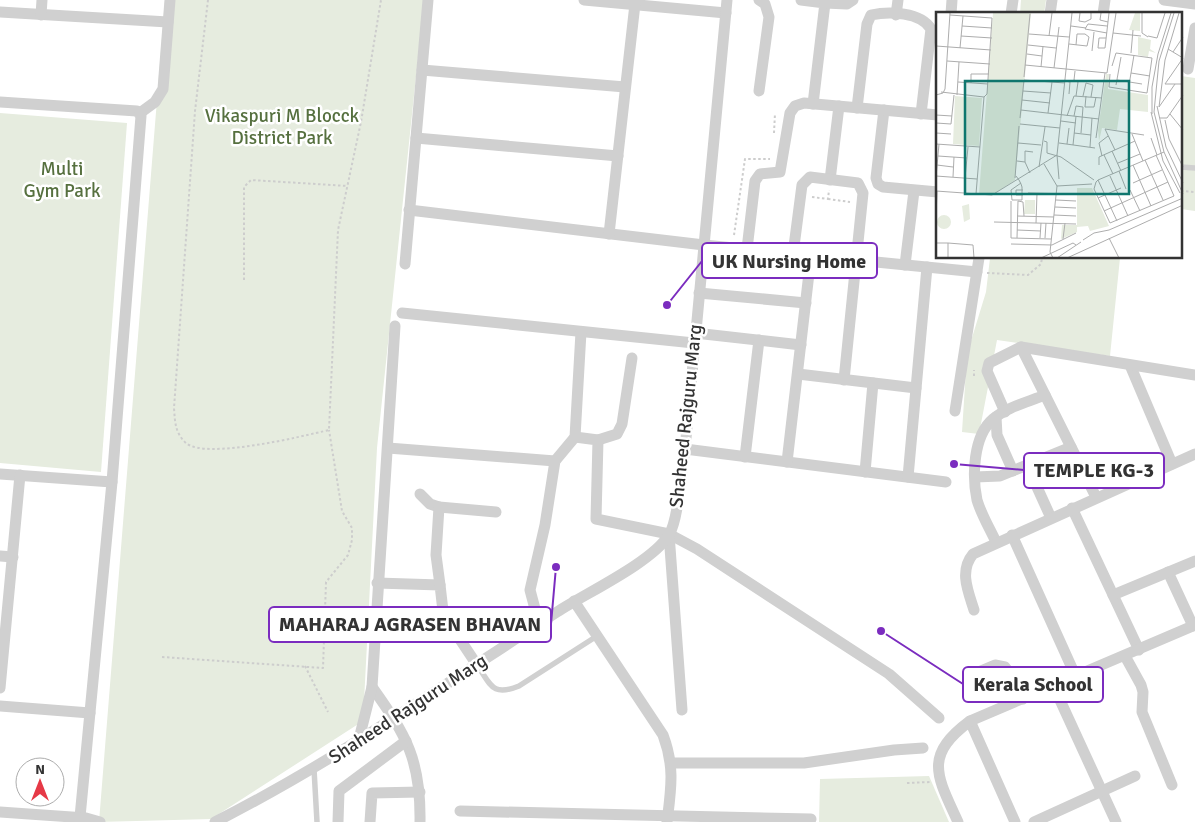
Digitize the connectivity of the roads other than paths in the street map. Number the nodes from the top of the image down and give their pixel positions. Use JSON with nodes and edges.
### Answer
{"nodes":[{"id":1,"x":42,"y":0,"type":"edge"},
{"id":2,"x":170,"y":0,"type":"edge"},
{"id":3,"x":428,"y":0,"type":"edge"},
{"id":4,"x":584,"y":0,"type":"edge"},
{"id":5,"x":727,"y":0,"type":"edge"},
{"id":6,"x":759,"y":0,"type":"edge"},
{"id":7,"x":801,"y":0,"type":"edge"},
{"id":8,"x":853,"y":0,"type":"edge"},
{"id":9,"x":898,"y":0,"type":"edge"},
{"id":10,"x":1164,"y":0,"type":"edge"},
{"id":11,"x":825,"y":3,"type":"junction"},
{"id":12,"x":635,"y":4,"type":"junction"},
{"id":13,"x":1195,"y":4,"type":"edge"},
{"id":14,"x":0,"y":12,"type":"edge"},
{"id":15,"x":726,"y":13,"type":"junction"},
{"id":16,"x":41,"y":14,"type":"junction"},
{"id":17,"x":896,"y":14,"type":"junction"},
{"id":18,"x":168,"y":22,"type":"junction"},
{"id":19,"x":1195,"y":28,"type":"edge"},
{"id":20,"x":1188,"y":69,"type":"edge"},
{"id":21,"x":422,"y":70,"type":"junction"},
{"id":22,"x":625,"y":87,"type":"junction"},
{"id":23,"x":759,"y":91,"type":"dead end"},
{"id":24,"x":0,"y":102,"type":"edge"},
{"id":25,"x":813,"y":104,"type":"junction"},
{"id":26,"x":839,"y":106,"type":"junction"},
{"id":27,"x":857,"y":108,"type":"junction"},
{"id":28,"x":884,"y":110,"type":"junction"},
{"id":29,"x":140,"y":113,"type":"junction"},
{"id":30,"x":921,"y":114,"type":"junction"},
{"id":31,"x":936,"y":115,"type":"edge"},
{"id":32,"x":416,"y":138,"type":"junction"},
{"id":33,"x":618,"y":156,"type":"junction"},
{"id":34,"x":1182,"y":167,"type":"edge"},
{"id":35,"x":1195,"y":168,"type":"edge"},
{"id":36,"x":830,"y":180,"type":"junction"},
{"id":37,"x":914,"y":191,"type":"junction"},
{"id":38,"x":936,"y":192,"type":"edge"},
{"id":39,"x":409,"y":210,"type":"junction"},
{"id":40,"x":609,"y":234,"type":"junction"},
{"id":41,"x":704,"y":245,"type":"junction"},
{"id":42,"x":747,"y":249,"type":"junction"},
{"id":43,"x":793,"y":254,"type":"junction"},
{"id":44,"x":811,"y":256,"type":"junction"},
{"id":45,"x":953,"y":259,"type":"edge"},
{"id":46,"x":979,"y":259,"type":"edge"},
{"id":47,"x":855,"y":260,"type":"junction"},
{"id":48,"x":405,"y":264,"type":"dead end"},
{"id":49,"x":904,"y":265,"type":"junction"},
{"id":50,"x":927,"y":267,"type":"junction"},
{"id":51,"x":952,"y":270,"type":"junction"},
{"id":52,"x":977,"y":272,"type":"junction"},
{"id":53,"x":699,"y":292,"type":"junction"},
{"id":54,"x":806,"y":304,"type":"junction"},
{"id":55,"x":402,"y":313,"type":"dead end"},
{"id":56,"x":395,"y":326,"type":"dead end"},
{"id":57,"x":581,"y":332,"type":"junction"},
{"id":58,"x":694,"y":338,"type":"junction"},
{"id":59,"x":759,"y":340,"type":"junction"},
{"id":60,"x":801,"y":345,"type":"junction"},
{"id":61,"x":1021,"y":347,"type":"junction"},
{"id":62,"x":632,"y":358,"type":"dead end"},
{"id":63,"x":1130,"y":365,"type":"junction"},
{"id":64,"x":798,"y":374,"type":"junction"},
{"id":65,"x":1195,"y":375,"type":"edge"},
{"id":66,"x":844,"y":380,"type":"junction"},
{"id":67,"x":873,"y":383,"type":"junction"},
{"id":68,"x":916,"y":388,"type":"junction"},
{"id":69,"x":1045,"y":395,"type":"junction"},
{"id":70,"x":955,"y":411,"type":"dead end"},
{"id":71,"x":1000,"y":414,"type":"junction"},
{"id":72,"x":575,"y":437,"type":"junction"},
{"id":73,"x":598,"y":440,"type":"junction"},
{"id":74,"x":1071,"y":447,"type":"junction"},
{"id":75,"x":388,"y":448,"type":"junction"},
{"id":76,"x":684,"y":449,"type":"junction"},
{"id":77,"x":1195,"y":454,"type":"edge"},
{"id":78,"x":745,"y":457,"type":"junction"},
{"id":79,"x":555,"y":461,"type":"junction"},
{"id":80,"x":787,"y":462,"type":"junction"},
{"id":81,"x":1172,"y":464,"type":"junction"},
{"id":82,"x":1027,"y":465,"type":"junction"},
{"id":83,"x":1013,"y":471,"type":"junction"},
{"id":84,"x":865,"y":472,"type":"junction"},
{"id":85,"x":0,"y":474,"type":"edge"},
{"id":86,"x":20,"y":475,"type":"junction"},
{"id":87,"x":908,"y":477,"type":"junction"},
{"id":88,"x":975,"y":477,"type":"junction"},
{"id":89,"x":112,"y":482,"type":"junction"},
{"id":90,"x":946,"y":482,"type":"dead end"},
{"id":91,"x":420,"y":494,"type":"dead end"},
{"id":92,"x":1096,"y":497,"type":"junction"},
{"id":93,"x":439,"y":507,"type":"junction"},
{"id":94,"x":1072,"y":508,"type":"junction"},
{"id":95,"x":496,"y":512,"type":"dead end"},
{"id":96,"x":1051,"y":518,"type":"junction"},
{"id":97,"x":669,"y":534,"type":"junction"},
{"id":98,"x":1012,"y":535,"type":"junction"},
{"id":99,"x":996,"y":542,"type":"junction"},
{"id":100,"x":0,"y":556,"type":"edge"},
{"id":101,"x":12,"y":557,"type":"junction"},
{"id":102,"x":1195,"y":561,"type":"edge"},
{"id":103,"x":1168,"y":572,"type":"junction"},
{"id":104,"x":377,"y":583,"type":"junction"},
{"id":105,"x":440,"y":586,"type":"junction"},
{"id":106,"x":1113,"y":595,"type":"junction"},
{"id":107,"x":574,"y":601,"type":"junction"},
{"id":108,"x":974,"y":610,"type":"dead end"},
{"id":109,"x":539,"y":624,"type":"junction"},
{"id":110,"x":1194,"y":626,"type":"edge"},
{"id":111,"x":597,"y":636,"type":"junction"},
{"id":112,"x":1139,"y":650,"type":"junction"},
{"id":113,"x":1125,"y":656,"type":"junction"},
{"id":114,"x":477,"y":665,"type":"junction"},
{"id":115,"x":969,"y":676,"type":"dead end"},
{"id":116,"x":1076,"y":677,"type":"junction"},
{"id":117,"x":372,"y":687,"type":"junction"},
{"id":118,"x":1054,"y":687,"type":"junction"},
{"id":119,"x":0,"y":688,"type":"edge"},
{"id":120,"x":1023,"y":699,"type":"junction"},
{"id":121,"x":0,"y":706,"type":"edge"},
{"id":122,"x":682,"y":710,"type":"dead end"},
{"id":123,"x":90,"y":713,"type":"junction"},
{"id":124,"x":939,"y":718,"type":"dead end"},
{"id":125,"x":395,"y":719,"type":"junction"},
{"id":126,"x":970,"y":721,"type":"junction"},
{"id":127,"x":406,"y":741,"type":"junction"},
{"id":128,"x":358,"y":743,"type":"junction"},
{"id":129,"x":923,"y":748,"type":"dead end"},
{"id":130,"x":672,"y":768,"type":"junction"},
{"id":131,"x":314,"y":769,"type":"junction"},
{"id":132,"x":1135,"y":776,"type":"dead end"},
{"id":133,"x":1172,"y":785,"type":"dead end"},
{"id":134,"x":420,"y":792,"type":"junction"},
{"id":135,"x":1103,"y":792,"type":"junction"},
{"id":136,"x":460,"y":811,"type":"dead end"},
{"id":137,"x":0,"y":812,"type":"edge"},
{"id":138,"x":80,"y":817,"type":"junction"},
{"id":139,"x":527,"y":817,"type":"edge"},
{"id":140,"x":667,"y":819,"type":"edge"},
{"id":141,"x":811,"y":819,"type":"dead end"},
{"id":142,"x":100,"y":822,"type":"edge"},
{"id":143,"x":215,"y":822,"type":"edge"},
{"id":144,"x":317,"y":822,"type":"edge"},
{"id":145,"x":338,"y":822,"type":"edge"},
{"id":146,"x":370,"y":822,"type":"edge"},
{"id":147,"x":420,"y":822,"type":"edge"},
{"id":148,"x":958,"y":822,"type":"edge"},
{"id":149,"x":1016,"y":822,"type":"edge"},
{"id":150,"x":1034,"y":822,"type":"edge"},
{"id":151,"x":1116,"y":822,"type":"edge"}],
"edges":[{"from":1,"to":16,"type":"street"},
{"from":2,"to":18,"type":"street"},
{"from":3,"to":21,"type":"street"},
{"from":4,"to":12,"type":"street"},
{"from":5,"to":15,"type":"street","name":"Shaheed Rajguru Marg"},
{"from":6,"to":23,"type":"street"},
{"from":7,"to":11,"type":"street"},
{"from":8,"to":11,"type":"street"},
{"from":9,"to":17,"type":"street"},
{"from":10,"to":13,"type":"street"},
{"from":11,"to":25,"type":"street"},
{"from":12,"to":15,"type":"street"},
{"from":12,"to":22,"type":"street"},
{"from":14,"to":16,"type":"street"},
{"from":15,"to":41,"type":"street","name":"Shaheed Rajguru Marg"},
{"from":16,"to":18,"type":"street"},
{"from":17,"to":27,"type":"street"},
{"from":17,"to":30,"type":"street"},
{"from":18,"to":29,"type":"street"},
{"from":19,"to":20,"type":"street"},
{"from":21,"to":22,"type":"street"},
{"from":21,"to":32,"type":"street"},
{"from":22,"to":33,"type":"street"},
{"from":24,"to":29,"type":"street"},
{"from":25,"to":26,"type":"street"},
{"from":25,"to":42,"type":"street"},
{"from":26,"to":27,"type":"street"},
{"from":26,"to":36,"type":"street"},
{"from":27,"to":28,"type":"street"},
{"from":28,"to":30,"type":"street"},
{"from":28,"to":37,"type":"street"},
{"from":29,"to":89,"type":"street"},
{"from":30,"to":31,"type":"street"},
{"from":32,"to":33,"type":"street"},
{"from":32,"to":39,"type":"street"},
{"from":33,"to":40,"type":"street"},
{"from":34,"to":35,"type":"lane"},
{"from":36,"to":43,"type":"street"},
{"from":36,"to":47,"type":"street"},
{"from":37,"to":38,"type":"street"},
{"from":37,"to":49,"type":"street"},
{"from":39,"to":40,"type":"street"},
{"from":39,"to":48,"type":"street"},
{"from":40,"to":41,"type":"street"},
{"from":41,"to":42,"type":"street"},
{"from":41,"to":53,"type":"street","name":"Shaheed Rajguru Marg"},
{"from":42,"to":43,"type":"street"},
{"from":43,"to":44,"type":"street"},
{"from":44,"to":47,"type":"street"},
{"from":44,"to":54,"type":"street"},
{"from":45,"to":51,"type":"street"},
{"from":46,"to":52,"type":"street"},
{"from":47,"to":49,"type":"street"},
{"from":47,"to":66,"type":"street"},
{"from":49,"to":50,"type":"street"},
{"from":50,"to":51,"type":"street"},
{"from":50,"to":68,"type":"street"},
{"from":51,"to":52,"type":"street"},
{"from":52,"to":70,"type":"street"},
{"from":53,"to":54,"type":"street"},
{"from":53,"to":58,"type":"street","name":"Shaheed Rajguru Marg"},
{"from":54,"to":60,"type":"street"},
{"from":55,"to":57,"type":"street"},
{"from":56,"to":75,"type":"street"},
{"from":57,"to":58,"type":"street"},
{"from":57,"to":72,"type":"street"},
{"from":58,"to":59,"type":"street"},
{"from":58,"to":76,"type":"street","name":"Shaheed Rajguru Marg"},
{"from":59,"to":60,"type":"street"},
{"from":59,"to":78,"type":"street"},
{"from":60,"to":64,"type":"street"},
{"from":61,"to":63,"type":"street"},
{"from":61,"to":69,"type":"street"},
{"from":61,"to":71,"type":"street"},
{"from":62,"to":73,"type":"street"},
{"from":63,"to":65,"type":"street"},
{"from":63,"to":81,"type":"street"},
{"from":64,"to":66,"type":"street"},
{"from":64,"to":80,"type":"street"},
{"from":66,"to":67,"type":"street"},
{"from":67,"to":68,"type":"street"},
{"from":67,"to":84,"type":"street"},
{"from":68,"to":87,"type":"street"},
{"from":69,"to":71,"type":"street"},
{"from":69,"to":74,"type":"street"},
{"from":71,"to":83,"type":"street"},
{"from":71,"to":88,"type":"street"},
{"from":72,"to":73,"type":"street"},
{"from":72,"to":79,"type":"street"},
{"from":73,"to":97,"type":"street"},
{"from":74,"to":82,"type":"street"},
{"from":74,"to":92,"type":"street"},
{"from":75,"to":79,"type":"street"},
{"from":75,"to":104,"type":"street"},
{"from":76,"to":78,"type":"street"},
{"from":76,"to":97,"type":"street","name":"Shaheed Rajguru Marg"},
{"from":77,"to":81,"type":"street"},
{"from":78,"to":80,"type":"street"},
{"from":79,"to":109,"type":"street"},
{"from":80,"to":84,"type":"street"},
{"from":81,"to":92,"type":"street"},
{"from":82,"to":83,"type":"street"},
{"from":82,"to":96,"type":"street"},
{"from":83,"to":88,"type":"street"},
{"from":84,"to":87,"type":"street"},
{"from":85,"to":86,"type":"street"},
{"from":86,"to":89,"type":"street"},
{"from":86,"to":101,"type":"street"},
{"from":87,"to":90,"type":"street"},
{"from":88,"to":99,"type":"street"},
{"from":89,"to":123,"type":"street"},
{"from":91,"to":93,"type":"street"},
{"from":92,"to":94,"type":"street"},
{"from":93,"to":95,"type":"street"},
{"from":93,"to":105,"type":"street"},
{"from":94,"to":96,"type":"street"},
{"from":94,"to":106,"type":"street"},
{"from":96,"to":98,"type":"street"},
{"from":97,"to":107,"type":"street","name":"Shaheed Rajguru Marg"},
{"from":97,"to":122,"type":"street"},
{"from":97,"to":124,"type":"street"},
{"from":98,"to":99,"type":"street"},
{"from":98,"to":116,"type":"street"},
{"from":99,"to":108,"type":"street"},
{"from":100,"to":101,"type":"street"},
{"from":101,"to":119,"type":"street"},
{"from":102,"to":103,"type":"street"},
{"from":103,"to":106,"type":"street"},
{"from":103,"to":110,"type":"street"},
{"from":104,"to":105,"type":"street"},
{"from":104,"to":117,"type":"street"},
{"from":105,"to":114,"type":"street"},
{"from":106,"to":112,"type":"street"},
{"from":107,"to":109,"type":"street","name":"Shaheed Rajguru Marg"},
{"from":107,"to":111,"type":"street"},
{"from":109,"to":114,"type":"street","name":"Shaheed Rajguru Marg"},
{"from":110,"to":112,"type":"street"},
{"from":111,"to":114,"type":"lane"},
{"from":111,"to":130,"type":"street"},
{"from":112,"to":113,"type":"street"},
{"from":113,"to":116,"type":"street"},
{"from":113,"to":133,"type":"street"},
{"from":114,"to":125,"type":"street","name":"Shaheed Rajguru Marg"},
{"from":115,"to":120,"type":"street"},
{"from":116,"to":118,"type":"street"},
{"from":117,"to":125,"type":"street"},
{"from":117,"to":128,"type":"street"},
{"from":118,"to":120,"type":"street"},
{"from":118,"to":135,"type":"street"},
{"from":120,"to":126,"type":"street"},
{"from":121,"to":123,"type":"street"},
{"from":123,"to":138,"type":"street"},
{"from":125,"to":127,"type":"street"},
{"from":125,"to":128,"type":"street","name":"Shaheed Rajguru Marg"},
{"from":126,"to":148,"type":"street"},
{"from":126,"to":149,"type":"street"},
{"from":127,"to":134,"type":"street"},
{"from":127,"to":145,"type":"street"},
{"from":128,"to":131,"type":"street","name":"Shaheed Rajguru Marg"},
{"from":129,"to":130,"type":"street"},
{"from":130,"to":140,"type":"street"},
{"from":131,"to":143,"type":"street","name":"Shaheed Rajguru Marg"},
{"from":131,"to":144,"type":"lane"},
{"from":132,"to":135,"type":"street"},
{"from":134,"to":146,"type":"street"},
{"from":134,"to":147,"type":"street"},
{"from":135,"to":150,"type":"street"},
{"from":135,"to":151,"type":"street"},
{"from":136,"to":139,"type":"street"},
{"from":137,"to":138,"type":"street"},
{"from":138,"to":142,"type":"street"},
{"from":139,"to":140,"type":"street"},
{"from":140,"to":141,"type":"street"}]}
